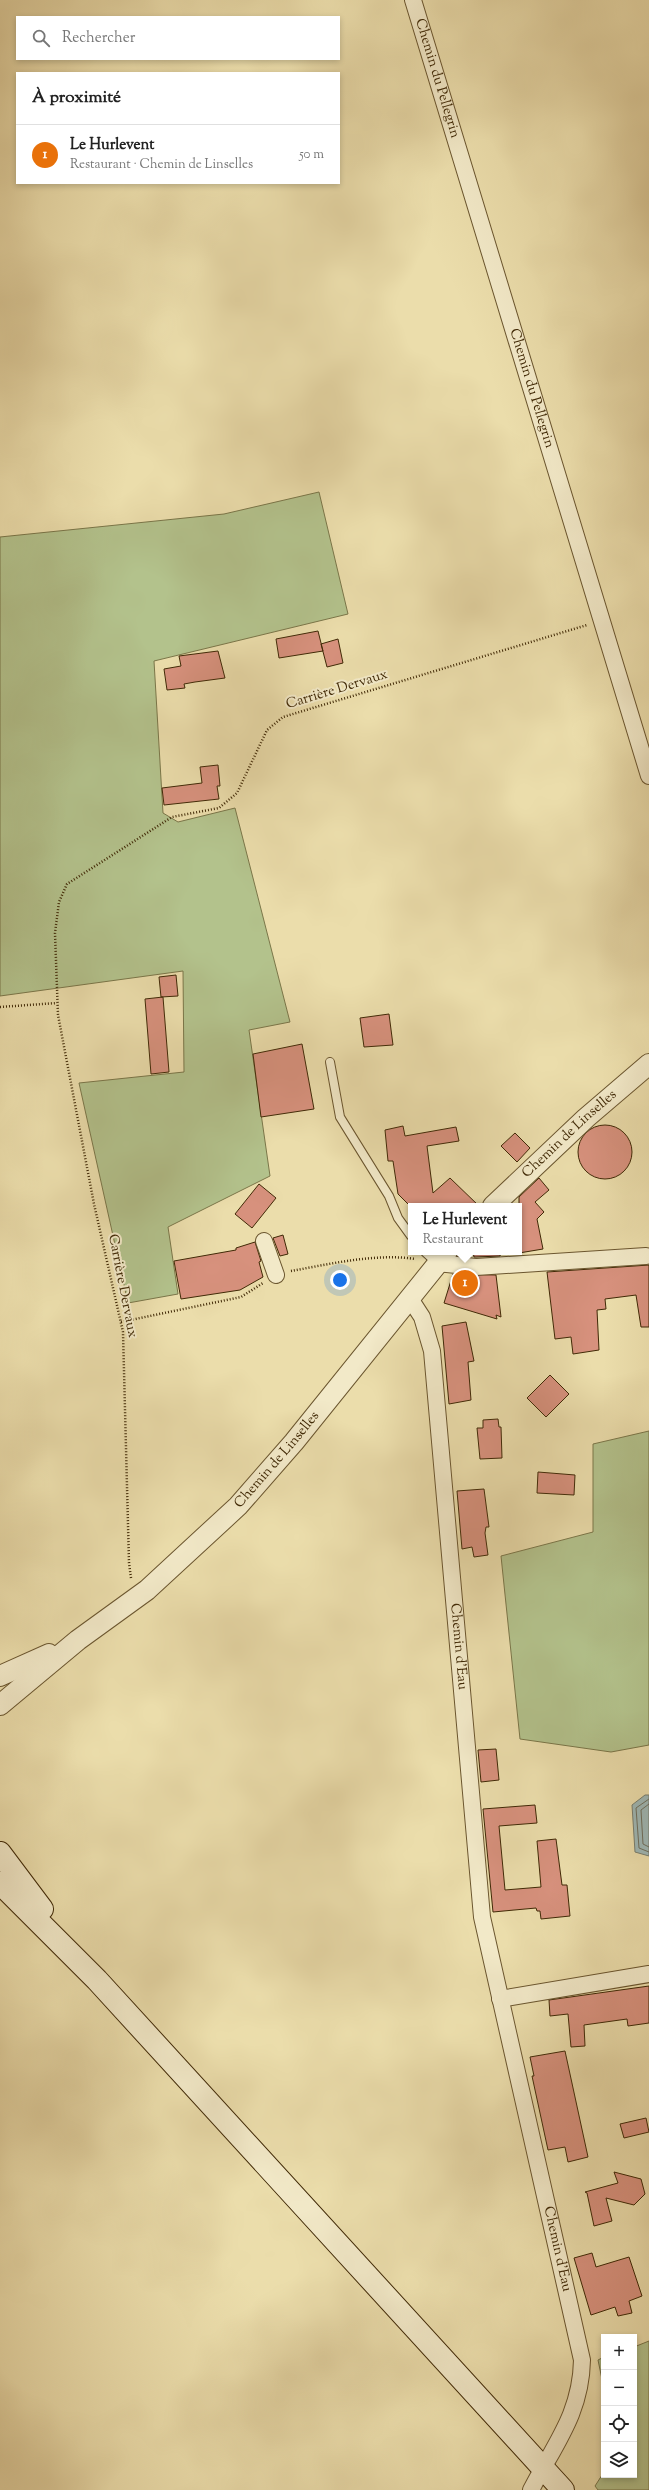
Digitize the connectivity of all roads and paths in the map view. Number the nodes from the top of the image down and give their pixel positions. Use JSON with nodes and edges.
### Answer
{"nodes":[{"id":1,"x":412,"y":0,"type":"edge"},
{"id":2,"x":603,"y":620,"type":"junction"},
{"id":3,"x":649,"y":776,"type":"edge"},
{"id":4,"x":57,"y":1003,"type":"junction"},
{"id":5,"x":0,"y":1007,"type":"edge"},
{"id":6,"x":330,"y":1062,"type":"dead end"},
{"id":7,"x":649,"y":1064,"type":"edge"},
{"id":8,"x":496,"y":1203,"type":"edge"},
{"id":9,"x":408,"y":1232,"type":"edge"},
{"id":10,"x":264,"y":1241,"type":"dead end"},
{"id":11,"x":437,"y":1256,"type":"edge"},
{"id":12,"x":646,"y":1256,"type":"dead end"},
{"id":13,"x":276,"y":1275,"type":"junction"},
{"id":14,"x":409,"y":1297,"type":"junction"},
{"id":15,"x":121,"y":1322,"type":"junction"},
{"id":16,"x":135,"y":1600,"type":"junction"},
{"id":17,"x":78,"y":1640,"type":"junction"},
{"id":18,"x":0,"y":1676,"type":"edge"},
{"id":19,"x":0,"y":1705,"type":"edge"},
{"id":20,"x":0,"y":1853,"type":"edge"},
{"id":21,"x":0,"y":1883,"type":"edge"},
{"id":22,"x":649,"y":1974,"type":"edge"},
{"id":23,"x":97,"y":1980,"type":"junction"},
{"id":24,"x":500,"y":1999,"type":"junction"},
{"id":25,"x":543,"y":2467,"type":"junction"},
{"id":26,"x":532,"y":2490,"type":"edge"},
{"id":27,"x":563,"y":2490,"type":"edge"}],
"edges":[{"from":1,"to":2,"type":"street","name":"Chemin du Pellegrin"},
{"from":2,"to":3,"type":"street","name":"Chemin du Pellegrin"},
{"from":2,"to":4,"type":"path","name":"Carrière Dervaux"},
{"from":4,"to":5,"type":"path"},
{"from":4,"to":15,"type":"path","name":"Carrière Dervaux"},
{"from":6,"to":9,"type":"lane"},
{"from":7,"to":8,"type":"street","name":"Chemin de Linselles"},
{"from":10,"to":13,"type":"street"},
{"from":11,"to":12,"type":"street"},
{"from":11,"to":13,"type":"path"},
{"from":11,"to":14,"type":"street","name":"Chemin de Linselles"},
{"from":13,"to":15,"type":"path"},
{"from":14,"to":16,"type":"street","name":"Chemin de Linselles"},
{"from":14,"to":24,"type":"street","name":"Chemin d'Eau"},
{"from":15,"to":16,"type":"path","name":"Carrière Dervaux"},
{"from":16,"to":17,"type":"street","name":"Chemin de Linselles"},
{"from":17,"to":18,"type":"street"},
{"from":17,"to":19,"type":"street"},
{"from":20,"to":23,"type":"main road"},
{"from":21,"to":23,"type":"main road"},
{"from":22,"to":24,"type":"street"},
{"from":23,"to":25,"type":"main road"},
{"from":24,"to":25,"type":"street","name":"Chemin d'Eau"},
{"from":25,"to":26,"type":"street","name":"Chemin d'Eau"},
{"from":25,"to":27,"type":"main road"}]}
